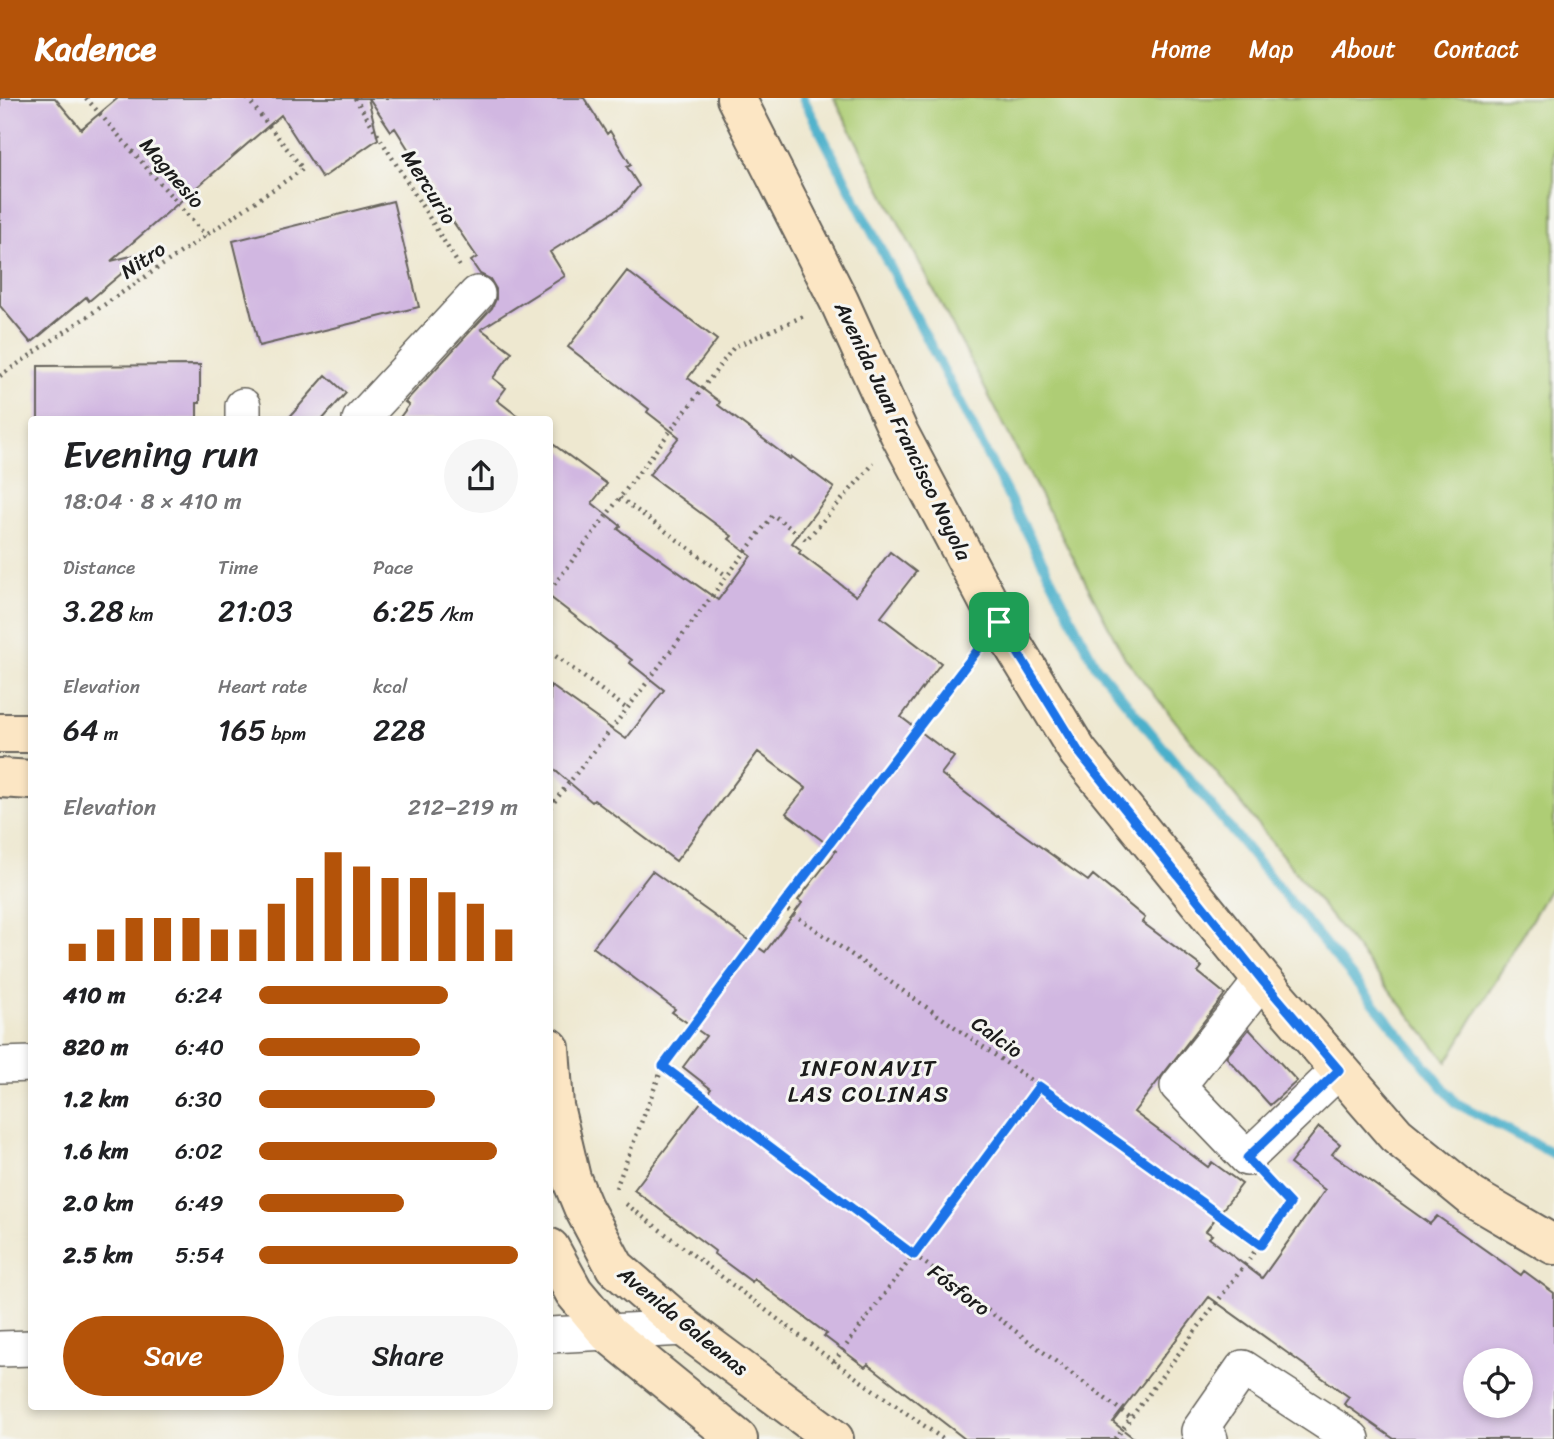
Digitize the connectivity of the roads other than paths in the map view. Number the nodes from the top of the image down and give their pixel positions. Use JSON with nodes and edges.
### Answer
{"nodes":[{"id":1,"x":736,"y":98,"type":"edge"},
{"id":2,"x":477,"y":294,"type":"road end"},
{"id":3,"x":364,"y":416,"type":"edge"},
{"id":4,"x":0,"y":733,"type":"edge"},
{"id":5,"x":28,"y":733,"type":"edge"},
{"id":6,"x":0,"y":778,"type":"edge"},
{"id":7,"x":28,"y":779,"type":"edge"},
{"id":8,"x":1262,"y":980,"type":"junction"},
{"id":9,"x":28,"y":1064,"type":"edge"},
{"id":10,"x":0,"y":1065,"type":"edge"},
{"id":11,"x":1339,"y":1070,"type":"junction"},
{"id":12,"x":553,"y":1092,"type":"edge"},
{"id":13,"x":1472,"y":1197,"type":"junction"},
{"id":14,"x":1554,"y":1224,"type":"edge"},
{"id":15,"x":1554,"y":1245,"type":"edge"},
{"id":16,"x":553,"y":1254,"type":"edge"},
{"id":17,"x":685,"y":1328,"type":"junction"},
{"id":18,"x":610,"y":1334,"type":"junction"},
{"id":19,"x":553,"y":1335,"type":"edge"},
{"id":20,"x":28,"y":1348,"type":"edge"},
{"id":21,"x":0,"y":1349,"type":"edge"},
{"id":22,"x":1205,"y":1435,"type":"edge"},
{"id":23,"x":738,"y":1439,"type":"edge"},
{"id":24,"x":834,"y":1439,"type":"edge"},
{"id":25,"x":1352,"y":1439,"type":"edge"}],
"edges":[{"from":1,"to":8,"type":"street","name":"Avenida Juan Francisco Noyola"},
{"from":2,"to":3,"type":"street"},
{"from":4,"to":5,"type":"street"},
{"from":6,"to":7,"type":"street"},
{"from":8,"to":11,"type":"street","name":"Avenida Juan Francisco Noyola"},
{"from":8,"to":11,"type":"street"},
{"from":9,"to":10,"type":"street"},
{"from":11,"to":13,"type":"street","name":"Avenida Juan Francisco Noyola"},
{"from":12,"to":17,"type":"street","name":"Avenida Galeanas"},
{"from":13,"to":14,"type":"street"},
{"from":13,"to":15,"type":"street"},
{"from":16,"to":18,"type":"street"},
{"from":17,"to":18,"type":"street"},
{"from":17,"to":24,"type":"street","name":"Avenida Galeanas"},
{"from":18,"to":19,"type":"street"},
{"from":18,"to":23,"type":"street"},
{"from":20,"to":21,"type":"street"},
{"from":22,"to":25,"type":"street"}]}
